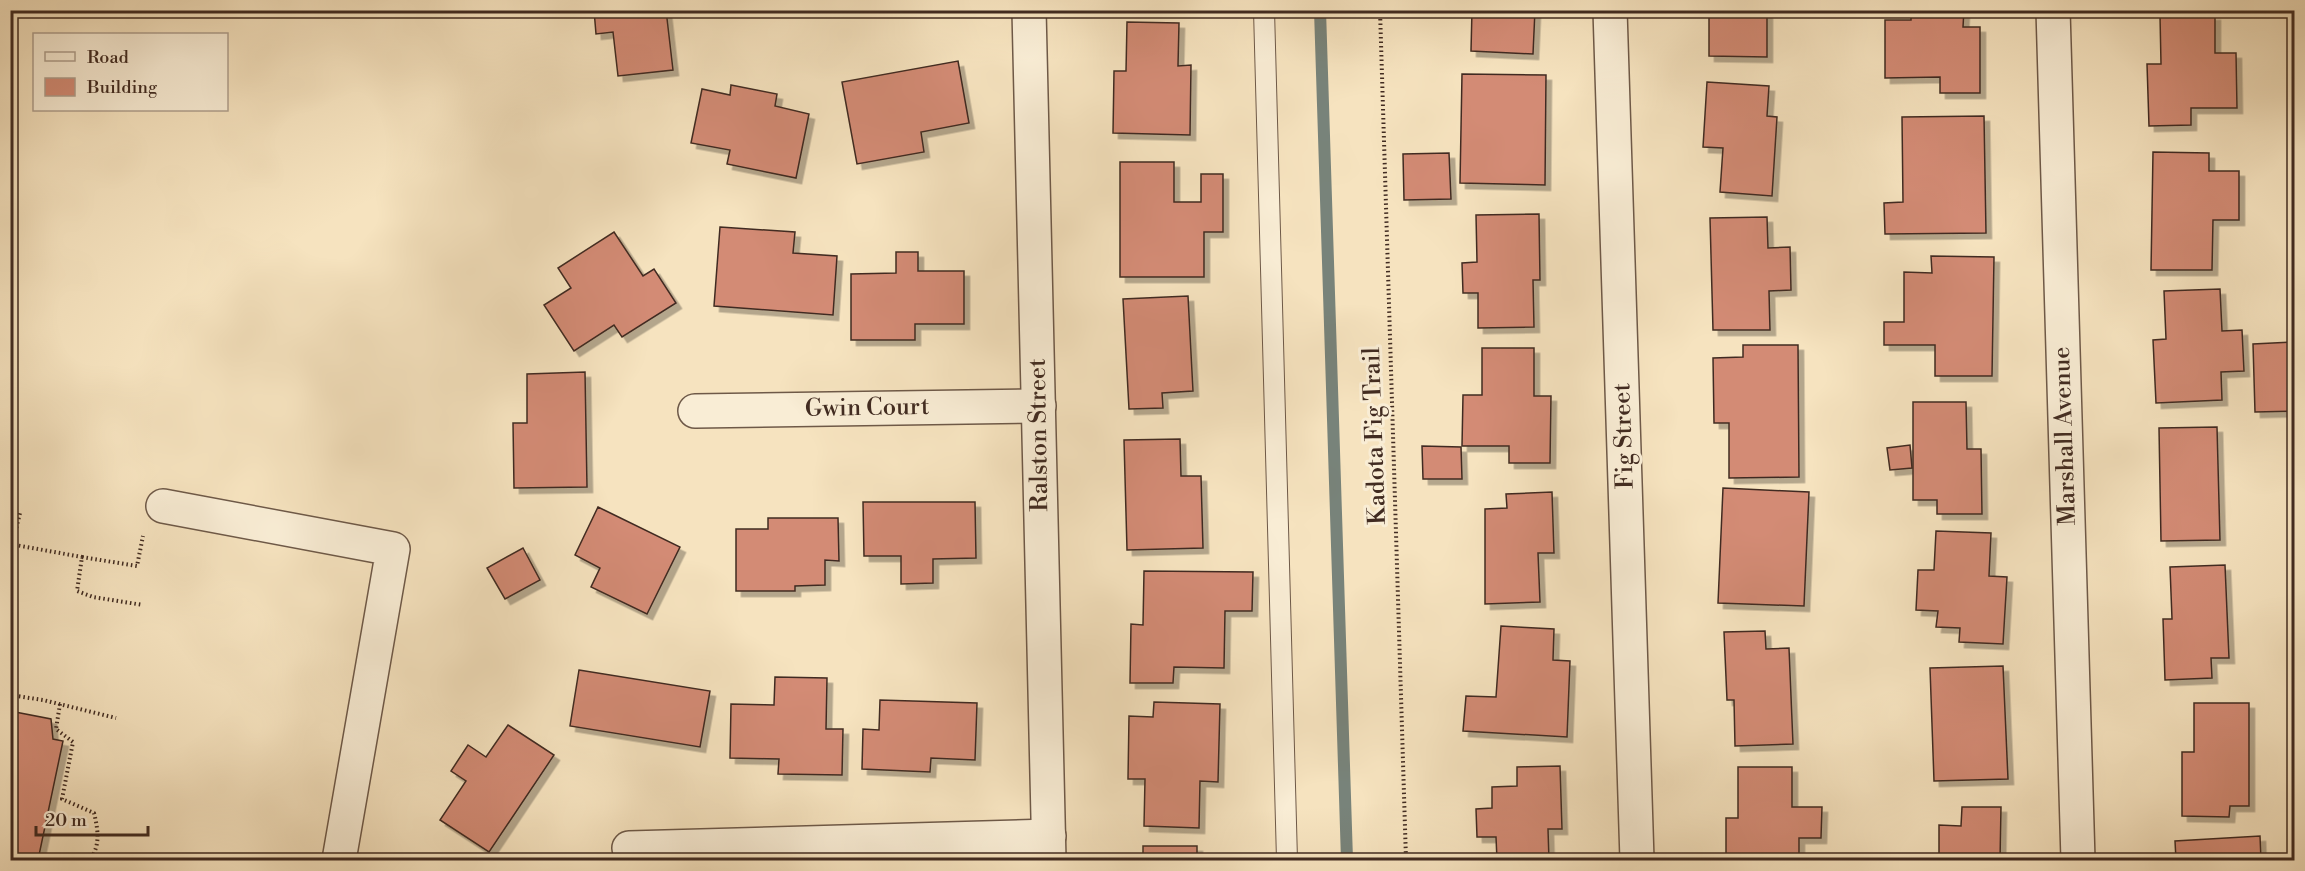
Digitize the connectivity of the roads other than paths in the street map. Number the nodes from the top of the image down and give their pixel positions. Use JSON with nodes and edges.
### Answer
{"nodes":[{"id":1,"x":1029,"y":10,"type":"edge"},
{"id":2,"x":1264,"y":10,"type":"edge"},
{"id":3,"x":1610,"y":10,"type":"edge"},
{"id":4,"x":2053,"y":10,"type":"edge"},
{"id":5,"x":1038,"y":406,"type":"junction"},
{"id":6,"x":695,"y":411,"type":"dead end"},
{"id":7,"x":163,"y":507,"type":"dead end"},
{"id":8,"x":629,"y":848,"type":"dead end"},
{"id":9,"x":1049,"y":848,"type":"edge"},
{"id":10,"x":339,"y":861,"type":"edge"},
{"id":11,"x":1287,"y":861,"type":"edge"},
{"id":12,"x":1637,"y":861,"type":"edge"},
{"id":13,"x":2078,"y":861,"type":"edge"}],
"edges":[{"from":1,"to":5,"type":"street","name":"Ralston Street"},
{"from":2,"to":11,"type":"lane"},
{"from":3,"to":12,"type":"street","name":"Fig Street"},
{"from":4,"to":13,"type":"street","name":"Marshall Avenue"},
{"from":5,"to":6,"type":"street","name":"Gwin Court"},
{"from":5,"to":9,"type":"street","name":"Ralston Street"},
{"from":7,"to":10,"type":"street"},
{"from":8,"to":9,"type":"street"}]}
